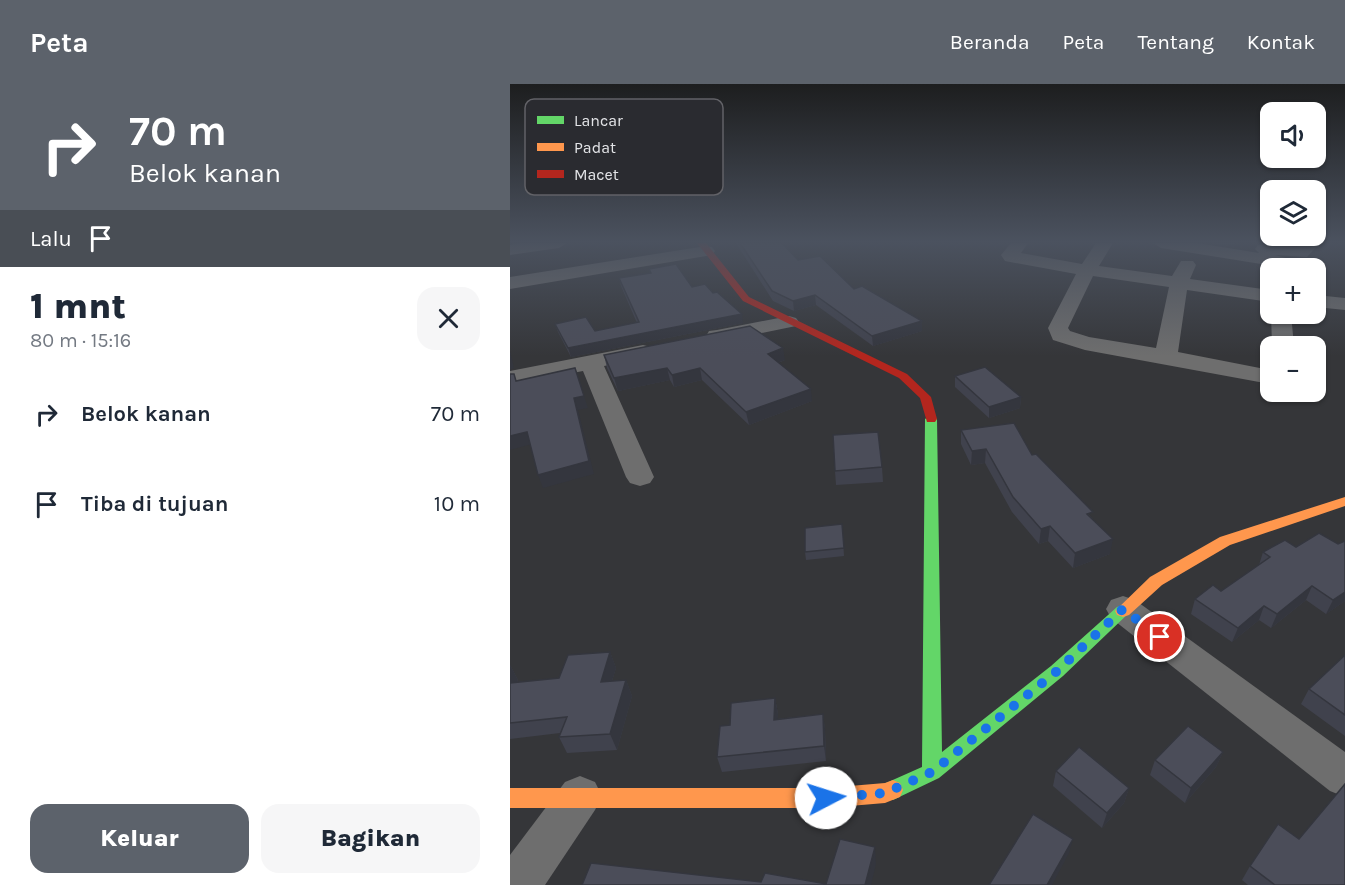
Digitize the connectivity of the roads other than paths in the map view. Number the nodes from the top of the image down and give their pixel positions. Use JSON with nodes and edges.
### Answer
{"nodes":[{"id":1,"x":730,"y":280,"type":"edge"},
{"id":2,"x":1082,"y":280,"type":"edge"},
{"id":3,"x":1167,"y":280,"type":"edge"},
{"id":4,"x":1179,"y":282,"type":"junction"},
{"id":5,"x":1260,"y":294,"type":"edge"},
{"id":6,"x":1326,"y":302,"type":"edge"},
{"id":7,"x":1345,"y":304,"type":"edge"},
{"id":8,"x":789,"y":322,"type":"junction"},
{"id":9,"x":696,"y":341,"type":"edge"},
{"id":10,"x":661,"y":348,"type":"edge"},
{"id":11,"x":1166,"y":356,"type":"junction"},
{"id":12,"x":591,"y":362,"type":"junction"},
{"id":13,"x":1260,"y":375,"type":"edge"},
{"id":14,"x":510,"y":378,"type":"edge"},
{"id":15,"x":640,"y":477,"type":"dead end"},
{"id":16,"x":1345,"y":501,"type":"edge"},
{"id":17,"x":1123,"y":609,"type":"junction"},
{"id":18,"x":932,"y":772,"type":"junction"},
{"id":19,"x":1345,"y":777,"type":"edge"},
{"id":20,"x":580,"y":796,"type":"junction"},
{"id":21,"x":510,"y":798,"type":"edge"},
{"id":22,"x":517,"y":885,"type":"edge"}],
"edges":[{"from":1,"to":8,"type":"street"},
{"from":2,"to":11,"type":"street"},
{"from":3,"to":4,"type":"street"},
{"from":4,"to":5,"type":"street"},
{"from":4,"to":11,"type":"street"},
{"from":6,"to":7,"type":"street"},
{"from":8,"to":9,"type":"street"},
{"from":8,"to":18,"type":"street"},
{"from":10,"to":12,"type":"street"},
{"from":11,"to":13,"type":"street"},
{"from":12,"to":14,"type":"street"},
{"from":12,"to":15,"type":"street"},
{"from":16,"to":17,"type":"street"},
{"from":17,"to":18,"type":"street"},
{"from":17,"to":19,"type":"street"},
{"from":18,"to":20,"type":"street"},
{"from":20,"to":21,"type":"street"},
{"from":20,"to":22,"type":"street"}]}
